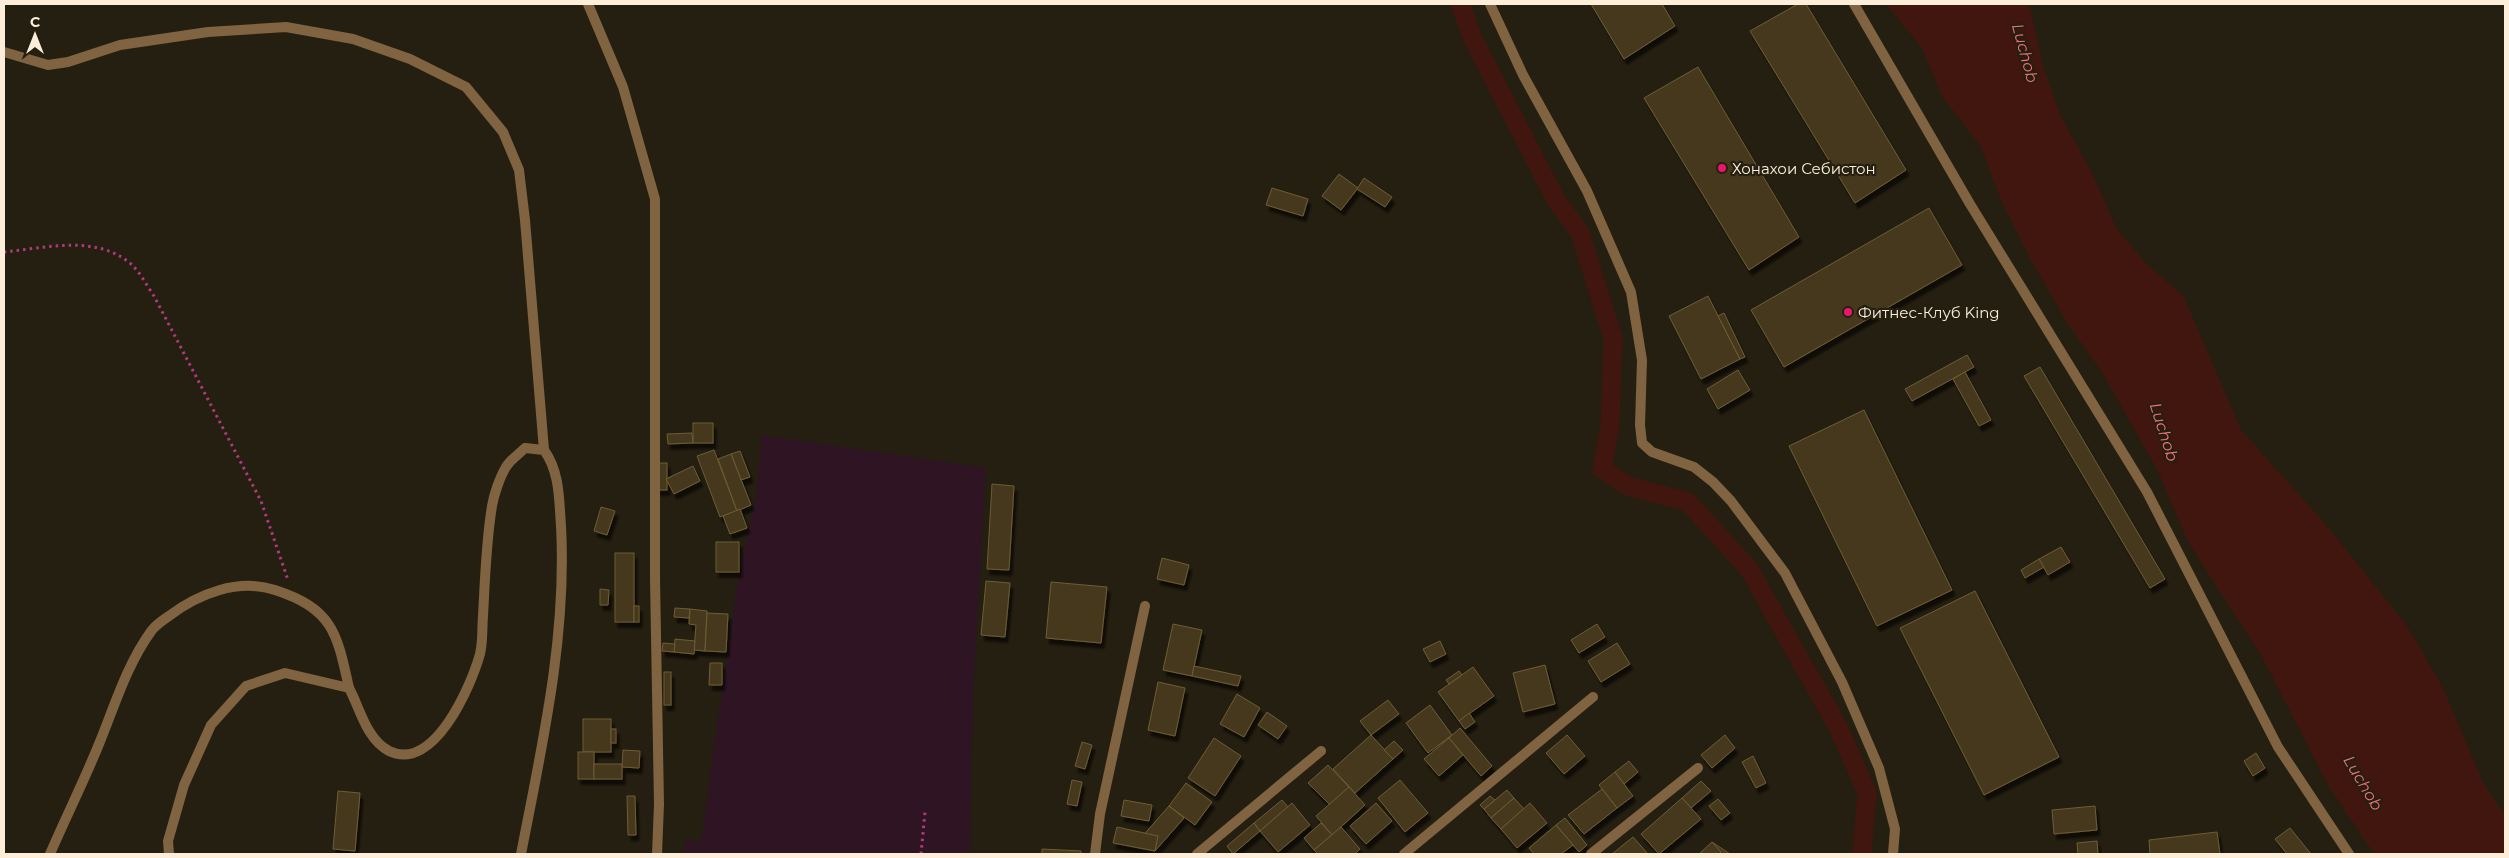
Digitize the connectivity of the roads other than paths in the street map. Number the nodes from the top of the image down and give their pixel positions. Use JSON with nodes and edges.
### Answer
{"nodes":[{"id":1,"x":588,"y":4,"type":"edge"},
{"id":2,"x":1490,"y":4,"type":"edge"},
{"id":3,"x":1854,"y":4,"type":"edge"},
{"id":4,"x":4,"y":52,"type":"edge"},
{"id":5,"x":544,"y":450,"type":"junction"},
{"id":6,"x":1145,"y":606,"type":"dead end"},
{"id":7,"x":348,"y":688,"type":"junction"},
{"id":8,"x":1593,"y":698,"type":"dead end"},
{"id":9,"x":1321,"y":751,"type":"dead end"},
{"id":10,"x":1698,"y":768,"type":"dead end"},
{"id":11,"x":50,"y":854,"type":"edge"},
{"id":12,"x":169,"y":854,"type":"edge"},
{"id":13,"x":521,"y":854,"type":"edge"},
{"id":14,"x":657,"y":854,"type":"edge"},
{"id":15,"x":1095,"y":854,"type":"edge"},
{"id":16,"x":1197,"y":854,"type":"edge"},
{"id":17,"x":1404,"y":854,"type":"edge"},
{"id":18,"x":1591,"y":854,"type":"edge"},
{"id":19,"x":1893,"y":854,"type":"edge"},
{"id":20,"x":2349,"y":854,"type":"edge"}],
"edges":[{"from":1,"to":14,"type":"street"},
{"from":2,"to":19,"type":"street"},
{"from":3,"to":20,"type":"street"},
{"from":4,"to":5,"type":"street"},
{"from":5,"to":7,"type":"street"},
{"from":5,"to":13,"type":"street"},
{"from":6,"to":15,"type":"street"},
{"from":7,"to":11,"type":"street"},
{"from":7,"to":12,"type":"street"},
{"from":8,"to":17,"type":"street"},
{"from":9,"to":16,"type":"street"},
{"from":10,"to":18,"type":"street"}]}
